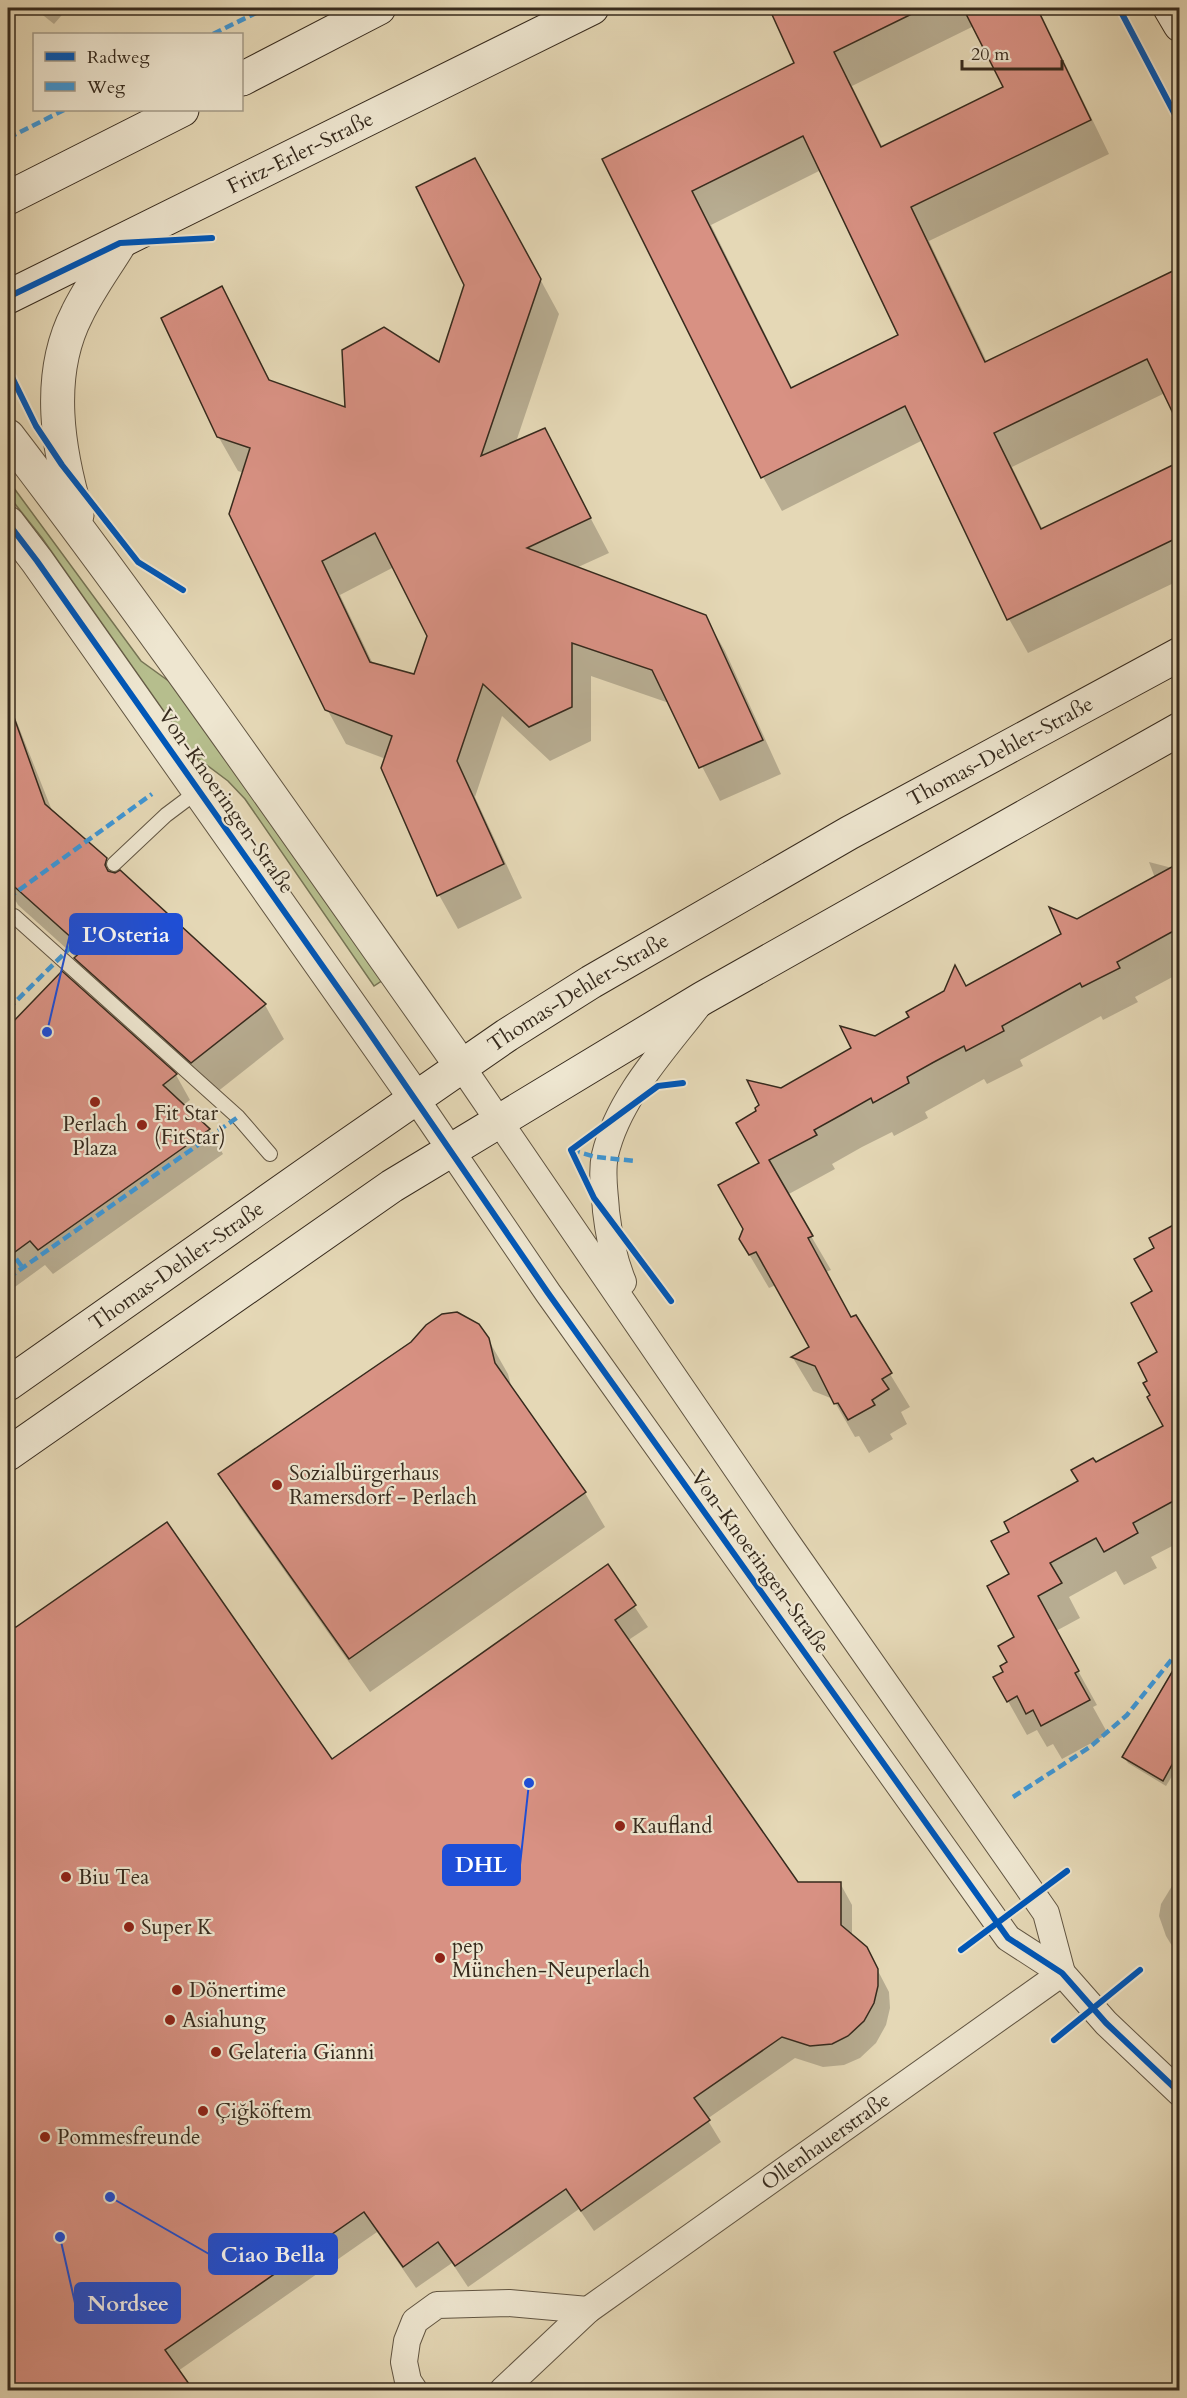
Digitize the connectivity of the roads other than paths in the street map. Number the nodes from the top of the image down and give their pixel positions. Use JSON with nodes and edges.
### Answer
{"nodes":[{"id":1,"x":379,"y":8,"type":"edge"},
{"id":2,"x":591,"y":8,"type":"edge"},
{"id":3,"x":1170,"y":8,"type":"edge"},
{"id":4,"x":1179,"y":25,"type":"edge"},
{"id":5,"x":243,"y":78,"type":"edge"},
{"id":6,"x":180,"y":111,"type":"edge"},
{"id":7,"x":8,"y":198,"type":"edge"},
{"id":8,"x":120,"y":243,"type":"junction"},
{"id":9,"x":8,"y":297,"type":"edge"},
{"id":10,"x":8,"y":436,"type":"edge"},
{"id":11,"x":8,"y":524,"type":"edge"},
{"id":12,"x":83,"y":534,"type":"junction"},
{"id":13,"x":1179,"y":654,"type":"edge"},
{"id":14,"x":1179,"y":729,"type":"edge"},
{"id":15,"x":198,"y":791,"type":"junction"},
{"id":16,"x":114,"y":864,"type":"dead end"},
{"id":17,"x":14,"y":916,"type":"dead end"},
{"id":18,"x":703,"y":998,"type":"junction"},
{"id":19,"x":462,"y":1067,"type":"junction"},
{"id":20,"x":416,"y":1099,"type":"junction"},
{"id":21,"x":500,"y":1121,"type":"junction"},
{"id":22,"x":451,"y":1151,"type":"junction"},
{"id":23,"x":270,"y":1154,"type":"dead end"},
{"id":24,"x":642,"y":1327,"type":"junction"},
{"id":25,"x":8,"y":1384,"type":"edge"},
{"id":26,"x":8,"y":1454,"type":"edge"},
{"id":27,"x":1062,"y":1973,"type":"junction"},
{"id":28,"x":1179,"y":2093,"type":"edge"},
{"id":29,"x":588,"y":2310,"type":"junction"},
{"id":30,"x":414,"y":2391,"type":"edge"},
{"id":31,"x":503,"y":2391,"type":"edge"}],
"edges":[{"from":1,"to":5,"type":"main road"},
{"from":2,"to":8,"type":"main road","name":"Fritz-Erler-Straße"},
{"from":3,"to":4,"type":"main road"},
{"from":6,"to":7,"type":"main road"},
{"from":8,"to":9,"type":"main road","name":"Fritz-Erler-Straße"},
{"from":8,"to":12,"type":"main road"},
{"from":10,"to":12,"type":"main road","name":"Von-Knoeringen-Straße"},
{"from":11,"to":15,"type":"main road","name":"Von-Knoeringen-Straße"},
{"from":12,"to":19,"type":"main road","name":"Von-Knoeringen-Straße"},
{"from":13,"to":19,"type":"main road","name":"Thomas-Dehler-Straße"},
{"from":14,"to":18,"type":"main road"},
{"from":15,"to":16,"type":"lane"},
{"from":15,"to":20,"type":"main road","name":"Von-Knoeringen-Straße"},
{"from":17,"to":23,"type":"lane"},
{"from":18,"to":21,"type":"main road"},
{"from":18,"to":24,"type":"street","name":"Von-Knoeringen-Straße"},
{"from":19,"to":20,"type":"main road","name":"Thomas-Dehler-Straße"},
{"from":19,"to":21,"type":"street","name":"Von-Knoeringen-Straße"},
{"from":20,"to":22,"type":"street","name":"Von-Knoeringen-Straße"},
{"from":20,"to":25,"type":"main road","name":"Thomas-Dehler-Straße"},
{"from":21,"to":22,"type":"main road"},
{"from":21,"to":24,"type":"street","name":"Von-Knoeringen-Straße"},
{"from":22,"to":26,"type":"main road"},
{"from":22,"to":27,"type":"street","name":"Von-Knoeringen-Straße"},
{"from":24,"to":27,"type":"street","name":"Von-Knoeringen-Straße"},
{"from":27,"to":28,"type":"street"},
{"from":27,"to":29,"type":"street","name":"Ollenhauerstraße"},
{"from":29,"to":30,"type":"street"},
{"from":29,"to":31,"type":"street","name":"Ollenhauerstraße"}]}
